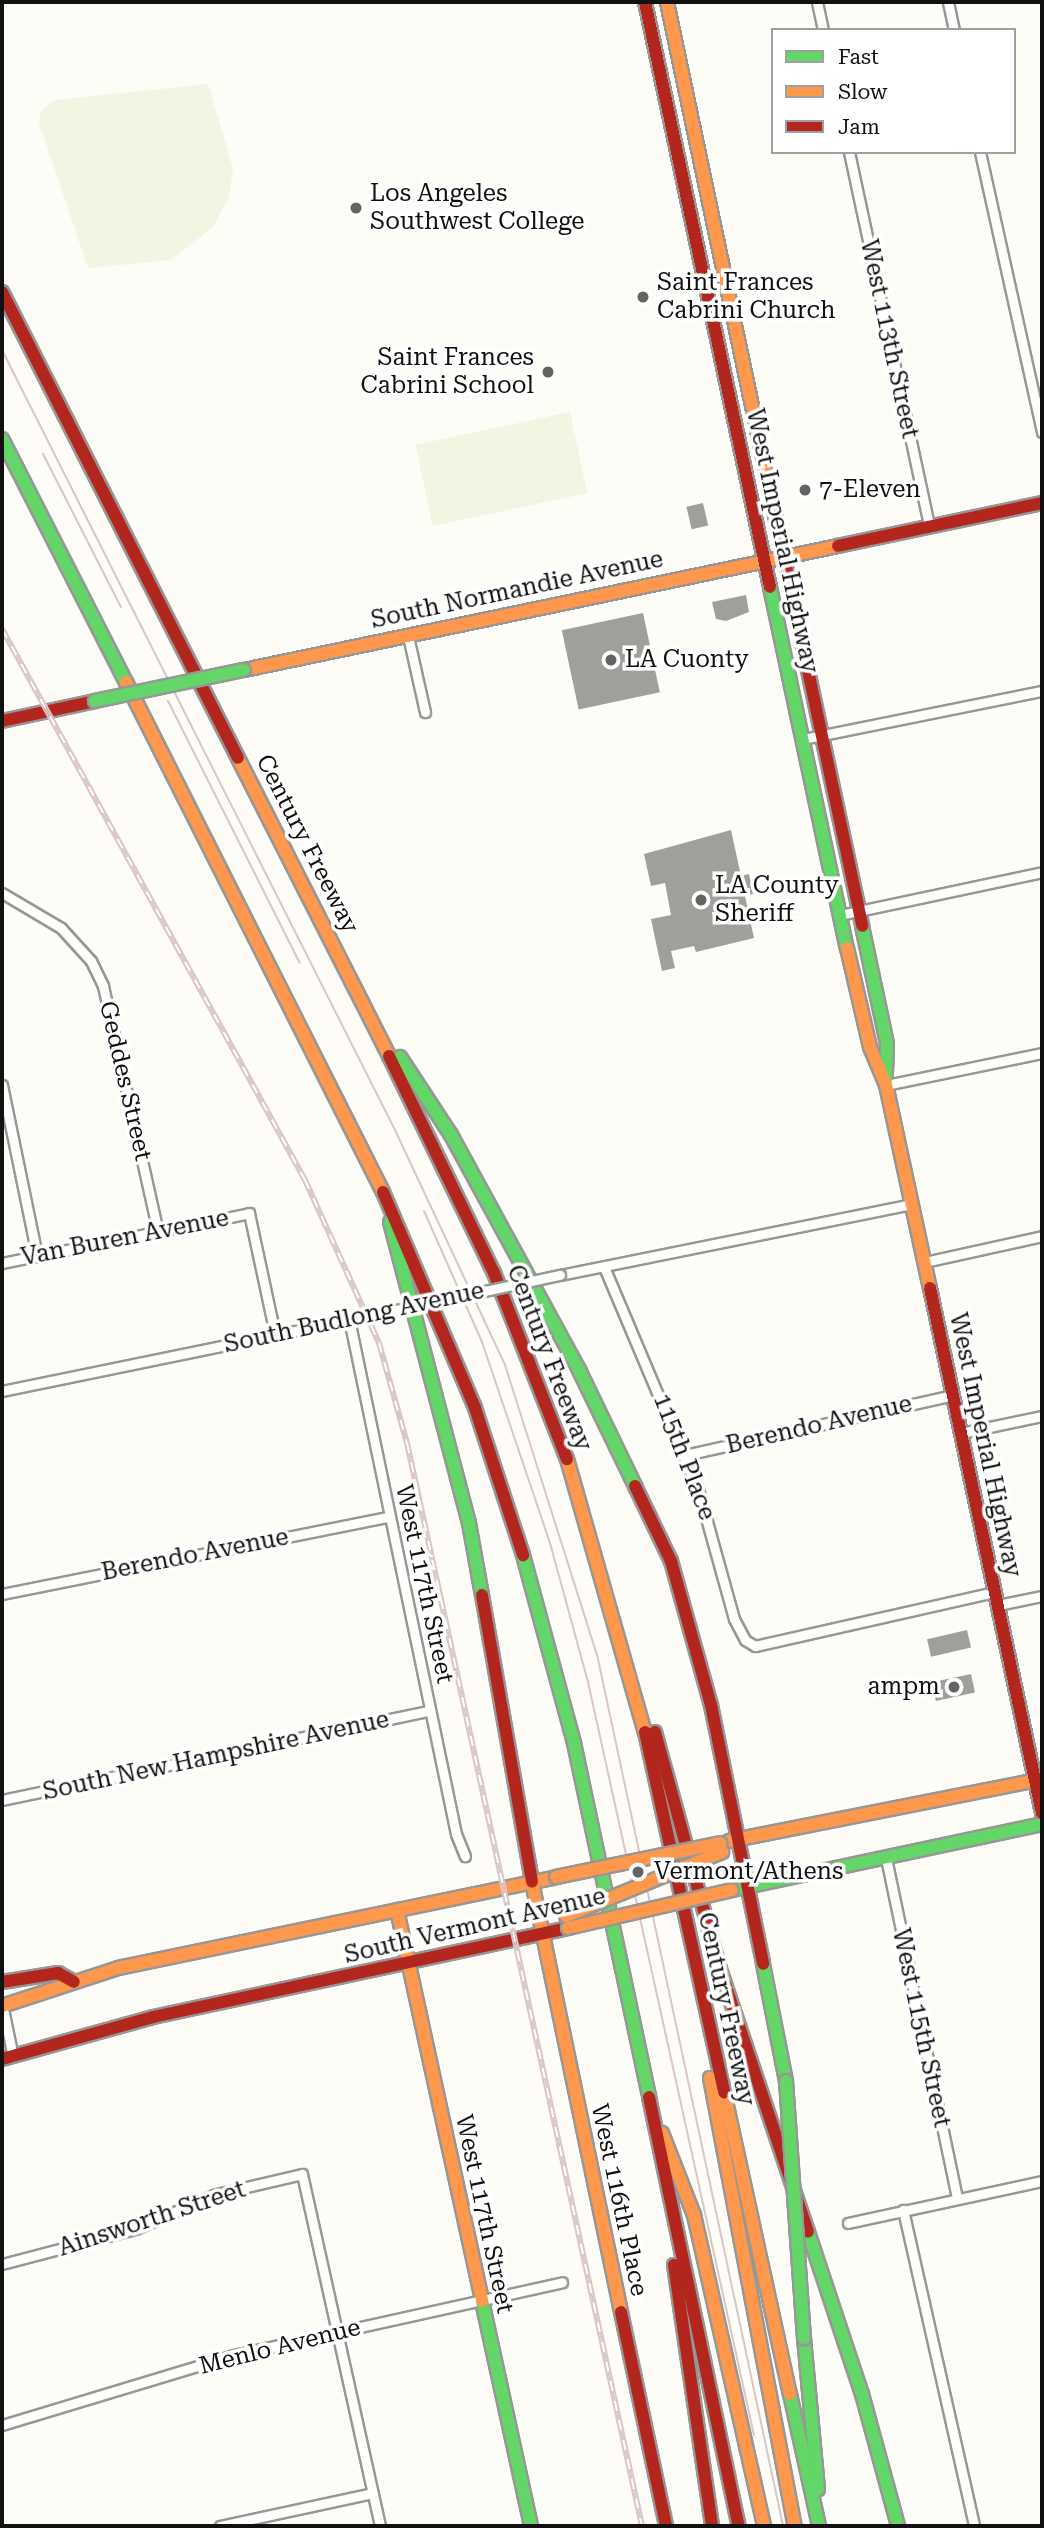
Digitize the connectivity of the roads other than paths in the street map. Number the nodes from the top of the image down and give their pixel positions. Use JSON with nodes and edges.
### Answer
{"nodes":[{"id":1,"x":645,"y":2,"type":"edge"},
{"id":2,"x":667,"y":2,"type":"edge"},
{"id":3,"x":817,"y":2,"type":"edge"},
{"id":4,"x":948,"y":2,"type":"edge"},
{"id":5,"x":822,"y":28,"type":"edge"},
{"id":6,"x":954,"y":28,"type":"edge"},
{"id":7,"x":849,"y":154,"type":"edge"},
{"id":8,"x":980,"y":154,"type":"edge"},
{"id":9,"x":2,"y":292,"type":"edge"},
{"id":10,"x":1042,"y":432,"type":"edge"},
{"id":11,"x":2,"y":439,"type":"edge"},
{"id":12,"x":1042,"y":503,"type":"edge"},
{"id":13,"x":929,"y":526,"type":"junction"},
{"id":14,"x":785,"y":555,"type":"junction"},
{"id":15,"x":766,"y":558,"type":"junction"},
{"id":16,"x":408,"y":636,"type":"junction"},
{"id":17,"x":1042,"y":691,"type":"edge"},
{"id":18,"x":425,"y":712,"type":"dead end"},
{"id":19,"x":2,"y":721,"type":"edge"},
{"id":20,"x":823,"y":735,"type":"junction"},
{"id":21,"x":803,"y":739,"type":"junction"},
{"id":22,"x":1042,"y":872,"type":"edge"},
{"id":23,"x":2,"y":893,"type":"edge"},
{"id":24,"x":859,"y":911,"type":"junction"},
{"id":25,"x":840,"y":915,"type":"junction"},
{"id":26,"x":847,"y":944,"type":"junction"},
{"id":27,"x":379,"y":1030,"type":"junction"},
{"id":28,"x":887,"y":1044,"type":"junction"},
{"id":29,"x":1042,"y":1052,"type":"edge"},
{"id":30,"x":2,"y":1085,"type":"edge"},
{"id":31,"x":886,"y":1086,"type":"junction"},
{"id":32,"x":375,"y":1172,"type":"junction"},
{"id":33,"x":912,"y":1203,"type":"junction"},
{"id":34,"x":158,"y":1232,"type":"junction"},
{"id":35,"x":1042,"y":1236,"type":"edge"},
{"id":36,"x":37,"y":1256,"type":"junction"},
{"id":37,"x":925,"y":1262,"type":"junction"},
{"id":38,"x":2,"y":1263,"type":"edge"},
{"id":39,"x":604,"y":1267,"type":"junction"},
{"id":40,"x":349,"y":1319,"type":"junction"},
{"id":41,"x":275,"y":1334,"type":"junction"},
{"id":42,"x":2,"y":1391,"type":"edge"},
{"id":43,"x":953,"y":1395,"type":"junction"},
{"id":44,"x":1042,"y":1416,"type":"edge"},
{"id":45,"x":961,"y":1433,"type":"junction"},
{"id":46,"x":685,"y":1455,"type":"junction"},
{"id":47,"x":388,"y":1517,"type":"junction"},
{"id":48,"x":595,"y":1543,"type":"junction"},
{"id":49,"x":2,"y":1594,"type":"edge"},
{"id":50,"x":1042,"y":1596,"type":"edge"},
{"id":51,"x":997,"y":1598,"type":"junction"},
{"id":52,"x":429,"y":1711,"type":"junction"},
{"id":53,"x":1039,"y":1780,"type":"edge"},
{"id":54,"x":2,"y":1800,"type":"edge"},
{"id":55,"x":1042,"y":1813,"type":"edge"},
{"id":56,"x":1042,"y":1824,"type":"edge"},
{"id":57,"x":740,"y":1839,"type":"junction"},
{"id":58,"x":722,"y":1848,"type":"junction"},
{"id":59,"x":465,"y":1856,"type":"dead end"},
{"id":60,"x":886,"y":1858,"type":"junction"},
{"id":61,"x":532,"y":1882,"type":"junction"},
{"id":62,"x":749,"y":1886,"type":"junction"},
{"id":63,"x":397,"y":1910,"type":"junction"},
{"id":64,"x":684,"y":1914,"type":"junction"},
{"id":65,"x":567,"y":1922,"type":"junction"},
{"id":66,"x":542,"y":1934,"type":"junction"},
{"id":67,"x":409,"y":1964,"type":"junction"},
{"id":68,"x":2,"y":1982,"type":"edge"},
{"id":69,"x":74,"y":1982,"type":"junction"},
{"id":70,"x":2,"y":2006,"type":"edge"},
{"id":71,"x":8,"y":2058,"type":"edge"},
{"id":72,"x":646,"y":2088,"type":"junction"},
{"id":73,"x":662,"y":2169,"type":"junction"},
{"id":74,"x":1042,"y":2181,"type":"edge"},
{"id":75,"x":957,"y":2198,"type":"junction"},
{"id":76,"x":903,"y":2210,"type":"junction"},
{"id":77,"x":848,"y":2223,"type":"dead end"},
{"id":78,"x":2,"y":2264,"type":"edge"},
{"id":79,"x":562,"y":2282,"type":"dead end"},
{"id":80,"x":481,"y":2301,"type":"junction"},
{"id":81,"x":338,"y":2330,"type":"junction"},
{"id":82,"x":2,"y":2425,"type":"edge"},
{"id":83,"x":372,"y":2493,"type":"junction"},
{"id":84,"x":220,"y":2526,"type":"edge"},
{"id":85,"x":380,"y":2526,"type":"edge"},
{"id":86,"x":531,"y":2526,"type":"edge"},
{"id":87,"x":666,"y":2526,"type":"edge"},
{"id":88,"x":712,"y":2526,"type":"edge"},
{"id":89,"x":739,"y":2526,"type":"edge"},
{"id":90,"x":764,"y":2526,"type":"edge"},
{"id":91,"x":795,"y":2526,"type":"edge"},
{"id":92,"x":819,"y":2526,"type":"edge"},
{"id":93,"x":898,"y":2526,"type":"edge"},
{"id":94,"x":974,"y":2526,"type":"edge"}],
"edges":[{"from":1,"to":15,"type":"main road","name":"West Imperial Highway"},
{"from":2,"to":14,"type":"main road","name":"West Imperial Highway"},
{"from":3,"to":5,"type":"street"},
{"from":4,"to":6,"type":"street"},
{"from":7,"to":13,"type":"street","name":"West 113th Street"},
{"from":8,"to":10,"type":"street"},
{"from":9,"to":27,"type":"main road","name":"Century Freeway"},
{"from":11,"to":32,"type":"main road"},
{"from":12,"to":13,"type":"main road","name":"South Normandie Avenue"},
{"from":13,"to":14,"type":"main road","name":"South Normandie Avenue"},
{"from":14,"to":15,"type":"main road","name":"South Normandie Avenue"},
{"from":14,"to":20,"type":"main road","name":"West Imperial Highway"},
{"from":15,"to":16,"type":"main road","name":"South Normandie Avenue"},
{"from":15,"to":21,"type":"main road","name":"West Imperial Highway"},
{"from":16,"to":18,"type":"street"},
{"from":16,"to":19,"type":"main road","name":"South Normandie Avenue","bridge":true},
{"from":17,"to":20,"type":"street"},
{"from":20,"to":21,"type":"street"},
{"from":20,"to":24,"type":"main road","name":"West Imperial Highway"},
{"from":21,"to":25,"type":"main road","name":"West Imperial Highway"},
{"from":22,"to":24,"type":"street"},
{"from":23,"to":34,"type":"street","name":"Geddes Street"},
{"from":24,"to":25,"type":"street"},
{"from":24,"to":28,"type":"main road","name":"West Imperial Highway"},
{"from":25,"to":26,"type":"main road","name":"West Imperial Highway"},
{"from":26,"to":28,"type":"main road"},
{"from":26,"to":31,"type":"main road","name":"West Imperial Highway"},
{"from":27,"to":48,"type":"main road","name":"Century Freeway"},
{"from":27,"to":57,"type":"main road"},
{"from":28,"to":31,"type":"main road","name":"West Imperial Highway"},
{"from":29,"to":31,"type":"street"},
{"from":30,"to":36,"type":"street"},
{"from":31,"to":33,"type":"main road","name":"West Imperial Highway"},
{"from":32,"to":61,"type":"main road","name":"West 116th Place"},
{"from":32,"to":72,"type":"main road"},
{"from":33,"to":37,"type":"main road","name":"West Imperial Highway"},
{"from":33,"to":39,"type":"street","name":"South Budlong Avenue"},
{"from":34,"to":36,"type":"street","name":"Van Buren Avenue"},
{"from":34,"to":41,"type":"street","name":"Van Buren Avenue"},
{"from":35,"to":37,"type":"street"},
{"from":36,"to":38,"type":"street","name":"Van Buren Avenue"},
{"from":37,"to":43,"type":"main road","name":"West Imperial Highway"},
{"from":39,"to":40,"type":"street","name":"South Budlong Avenue","bridge":true},
{"from":39,"to":46,"type":"street","name":"115th Place"},
{"from":40,"to":41,"type":"street","name":"South Budlong Avenue"},
{"from":40,"to":47,"type":"street","name":"West 117th Street"},
{"from":41,"to":42,"type":"street","name":"South Budlong Avenue"},
{"from":43,"to":45,"type":"main road","name":"West Imperial Highway"},
{"from":43,"to":46,"type":"street","name":"Berendo Avenue"},
{"from":44,"to":45,"type":"street"},
{"from":45,"to":51,"type":"main road","name":"West Imperial Highway"},
{"from":46,"to":51,"type":"street","name":"115th Place"},
{"from":47,"to":49,"type":"street","name":"Berendo Avenue"},
{"from":47,"to":52,"type":"street","name":"West 117th Street"},
{"from":48,"to":64,"type":"main road","name":"Century Freeway"},
{"from":48,"to":93,"type":"main road"},
{"from":50,"to":51,"type":"street"},
{"from":51,"to":53,"type":"main road","name":"West Imperial Highway"},
{"from":52,"to":54,"type":"street","name":"South New Hampshire Avenue"},
{"from":52,"to":59,"type":"street","name":"West 117th Street"},
{"from":53,"to":55,"type":"main road","name":"West Imperial Highway"},
{"from":53,"to":57,"type":"main road","name":"South Vermont Avenue"},
{"from":56,"to":60,"type":"main road","name":"South Vermont Avenue"},
{"from":57,"to":58,"type":"main road","name":"South Vermont Avenue"},
{"from":57,"to":62,"type":"main road"},
{"from":58,"to":61,"type":"main road","name":"South Vermont Avenue","bridge":true},
{"from":58,"to":65,"type":"main road","bridge":true},
{"from":60,"to":62,"type":"main road","name":"South Vermont Avenue"},
{"from":60,"to":75,"type":"street","name":"West 115th Street"},
{"from":61,"to":63,"type":"main road","name":"South Vermont Avenue"},
{"from":61,"to":66,"type":"main road","name":"West 116th Place"},
{"from":62,"to":65,"type":"main road","name":"South Vermont Avenue","bridge":true},
{"from":62,"to":92,"type":"main road","bridge":true},
{"from":63,"to":67,"type":"main road","name":"West 117th Street"},
{"from":63,"to":69,"type":"main road","name":"South Vermont Avenue"},
{"from":64,"to":91,"type":"main road"},
{"from":64,"to":92,"type":"main road","name":"Century Freeway"},
{"from":65,"to":66,"type":"main road","name":"South Vermont Avenue"},
{"from":66,"to":67,"type":"main road","name":"South Vermont Avenue"},
{"from":66,"to":87,"type":"main road","name":"West 116th Place"},
{"from":67,"to":71,"type":"main road","name":"South Vermont Avenue"},
{"from":67,"to":80,"type":"main road","name":"West 117th Street"},
{"from":68,"to":69,"type":"main road"},
{"from":69,"to":70,"type":"main road","name":"South Vermont Avenue"},
{"from":70,"to":71,"type":"street"},
{"from":72,"to":73,"type":"main road"},
{"from":72,"to":90,"type":"main road"},
{"from":73,"to":88,"type":"main road"},
{"from":73,"to":89,"type":"main road"},
{"from":74,"to":75,"type":"street"},
{"from":75,"to":76,"type":"street"},
{"from":76,"to":77,"type":"street"},
{"from":76,"to":94,"type":"street"},
{"from":78,"to":81,"type":"street","name":"Ainsworth Street"},
{"from":79,"to":80,"type":"street","name":"Menlo Avenue"},
{"from":80,"to":81,"type":"street","name":"Menlo Avenue"},
{"from":80,"to":86,"type":"main road","name":"West 117th Street"},
{"from":81,"to":82,"type":"street","name":"Menlo Avenue"},
{"from":81,"to":83,"type":"street"},
{"from":83,"to":84,"type":"street"},
{"from":83,"to":85,"type":"street"}]}
